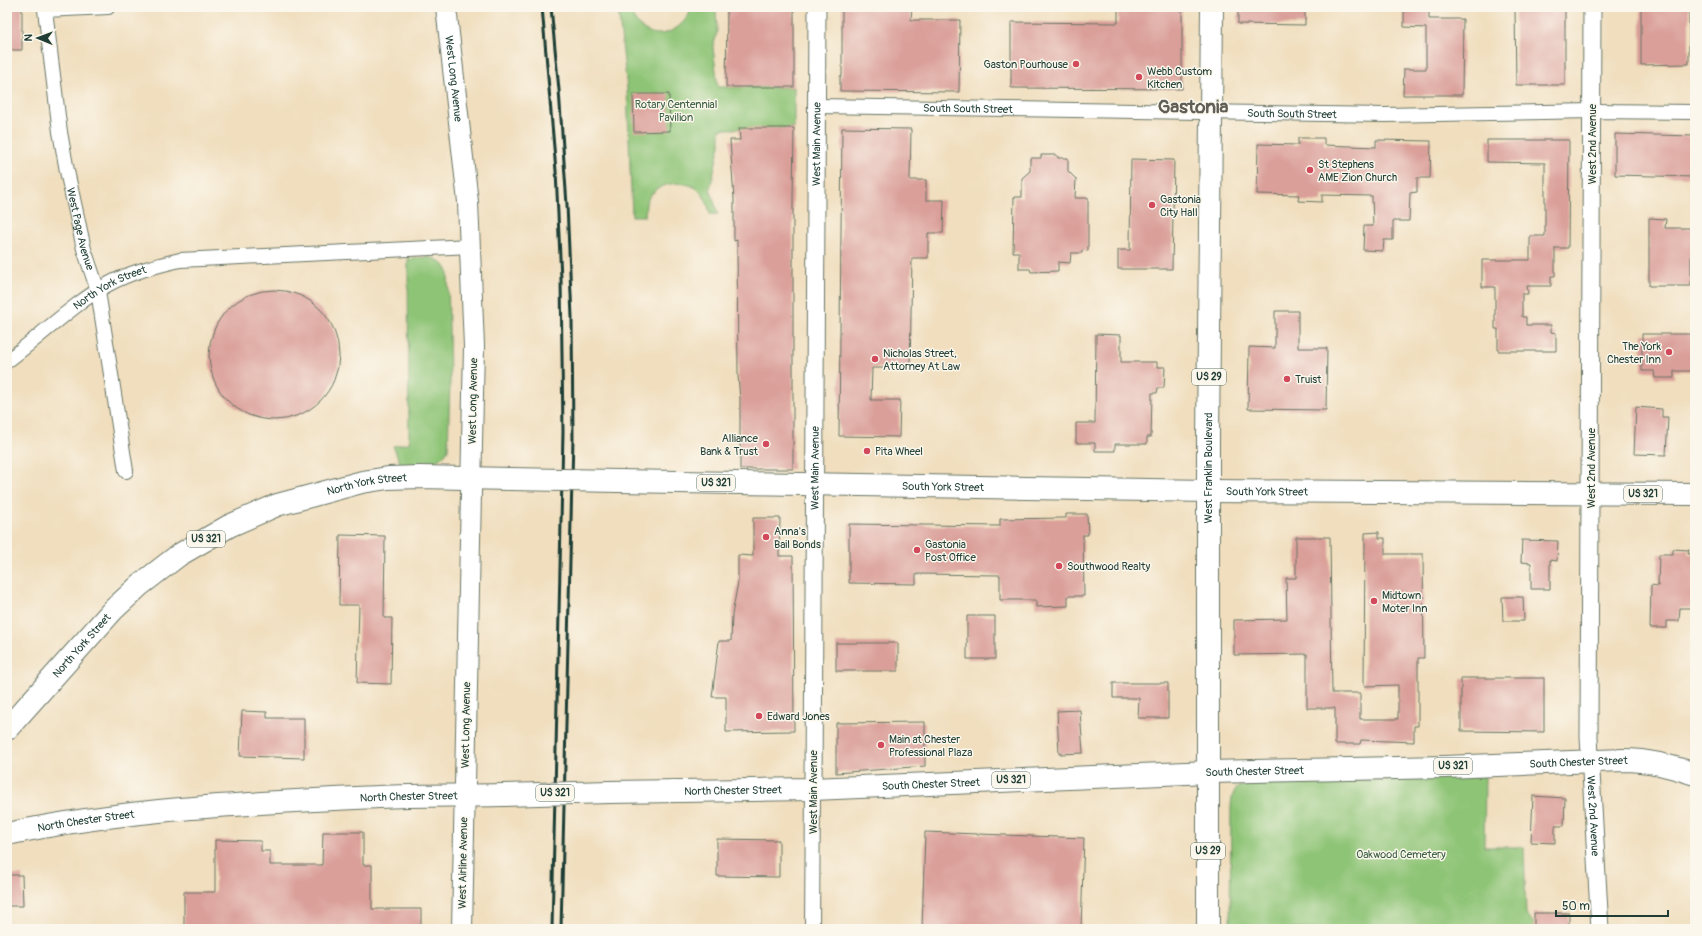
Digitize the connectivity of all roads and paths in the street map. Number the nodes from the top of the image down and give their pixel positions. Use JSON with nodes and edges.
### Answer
{"nodes":[{"id":1,"x":108,"y":7,"type":"edge"},
{"id":2,"x":446,"y":7,"type":"edge"},
{"id":3,"x":817,"y":7,"type":"edge"},
{"id":4,"x":1212,"y":7,"type":"edge"},
{"id":5,"x":1592,"y":7,"type":"edge"},
{"id":6,"x":816,"y":106,"type":"junction"},
{"id":7,"x":1592,"y":111,"type":"junction"},
{"id":8,"x":1211,"y":112,"type":"junction"},
{"id":9,"x":1695,"y":112,"type":"edge"},
{"id":10,"x":471,"y":246,"type":"junction"},
{"id":11,"x":98,"y":291,"type":"junction"},
{"id":12,"x":7,"y":361,"type":"edge"},
{"id":13,"x":126,"y":471,"type":"dead end"},
{"id":14,"x":471,"y":478,"type":"junction"},
{"id":15,"x":814,"y":484,"type":"junction"},
{"id":16,"x":1209,"y":491,"type":"junction"},
{"id":17,"x":1591,"y":493,"type":"junction"},
{"id":18,"x":1695,"y":494,"type":"edge"},
{"id":19,"x":7,"y":729,"type":"edge"},
{"id":20,"x":1590,"y":761,"type":"junction"},
{"id":21,"x":1208,"y":772,"type":"junction"},
{"id":22,"x":1695,"y":774,"type":"edge"},
{"id":23,"x":813,"y":789,"type":"junction"},
{"id":24,"x":464,"y":797,"type":"junction"},
{"id":25,"x":7,"y":819,"type":"edge"},
{"id":26,"x":58,"y":824,"type":"junction"},
{"id":27,"x":7,"y":834,"type":"edge"},
{"id":28,"x":462,"y":929,"type":"edge"},
{"id":29,"x":812,"y":929,"type":"edge"},
{"id":30,"x":1208,"y":929,"type":"edge"},
{"id":31,"x":1600,"y":929,"type":"edge"}],
"edges":[{"from":1,"to":11,"type":"street","name":"West Page Avenue"},
{"from":2,"to":10,"type":"main road","name":"West Long Avenue"},
{"from":3,"to":6,"type":"street","name":"West Main Avenue"},
{"from":4,"to":8,"type":"main road","name":"West Franklin Boulevard","number":"US 29"},
{"from":5,"to":7,"type":"street","name":"West 2nd Avenue"},
{"from":6,"to":8,"type":"street","name":"South South Street"},
{"from":6,"to":15,"type":"street","name":"West Main Avenue"},
{"from":7,"to":8,"type":"street","name":"South South Street"},
{"from":7,"to":9,"type":"street","name":"South South Street"},
{"from":7,"to":17,"type":"street","name":"West 2nd Avenue"},
{"from":8,"to":16,"type":"main road","name":"West Franklin Boulevard","number":"US 29"},
{"from":10,"to":11,"type":"street","name":"North York Street"},
{"from":10,"to":14,"type":"main road","name":"West Long Avenue"},
{"from":11,"to":12,"type":"street","name":"North York Street"},
{"from":11,"to":13,"type":"street","name":"West Page Avenue"},
{"from":14,"to":15,"type":"main road","name":"North York Street","number":"US 321","bridge":true},
{"from":14,"to":19,"type":"main road","name":"North York Street","number":"US 321"},
{"from":14,"to":24,"type":"main road","name":"West Long Avenue"},
{"from":15,"to":16,"type":"main road","name":"South York Street","number":"US 321"},
{"from":15,"to":23,"type":"street","name":"West Main Avenue"},
{"from":16,"to":17,"type":"main road","name":"South York Street","number":"US 321"},
{"from":16,"to":21,"type":"main road","name":"West Franklin Boulevard","number":"US 29"},
{"from":17,"to":18,"type":"main road","name":"South York Street","number":"US 321"},
{"from":17,"to":20,"type":"street","name":"West 2nd Avenue"},
{"from":20,"to":21,"type":"main road","name":"South Chester Street","number":"US 321"},
{"from":20,"to":22,"type":"main road","name":"South Chester Street","number":"US 321"},
{"from":20,"to":31,"type":"street","name":"West 2nd Avenue"},
{"from":21,"to":23,"type":"main road","name":"South Chester Street","number":"US 321"},
{"from":21,"to":30,"type":"main road","name":"West Franklin Boulevard","number":"US 29"},
{"from":23,"to":24,"type":"main road","name":"North Chester Street","number":"US 321","bridge":true},
{"from":23,"to":29,"type":"street","name":"West Main Avenue"},
{"from":24,"to":26,"type":"main road","name":"North Chester Street","number":"US 321"},
{"from":24,"to":28,"type":"main road","name":"West Airline Avenue"},
{"from":25,"to":26,"type":"main road"},
{"from":26,"to":27,"type":"main road","name":"North Chester Street","number":"US 321"}]}
